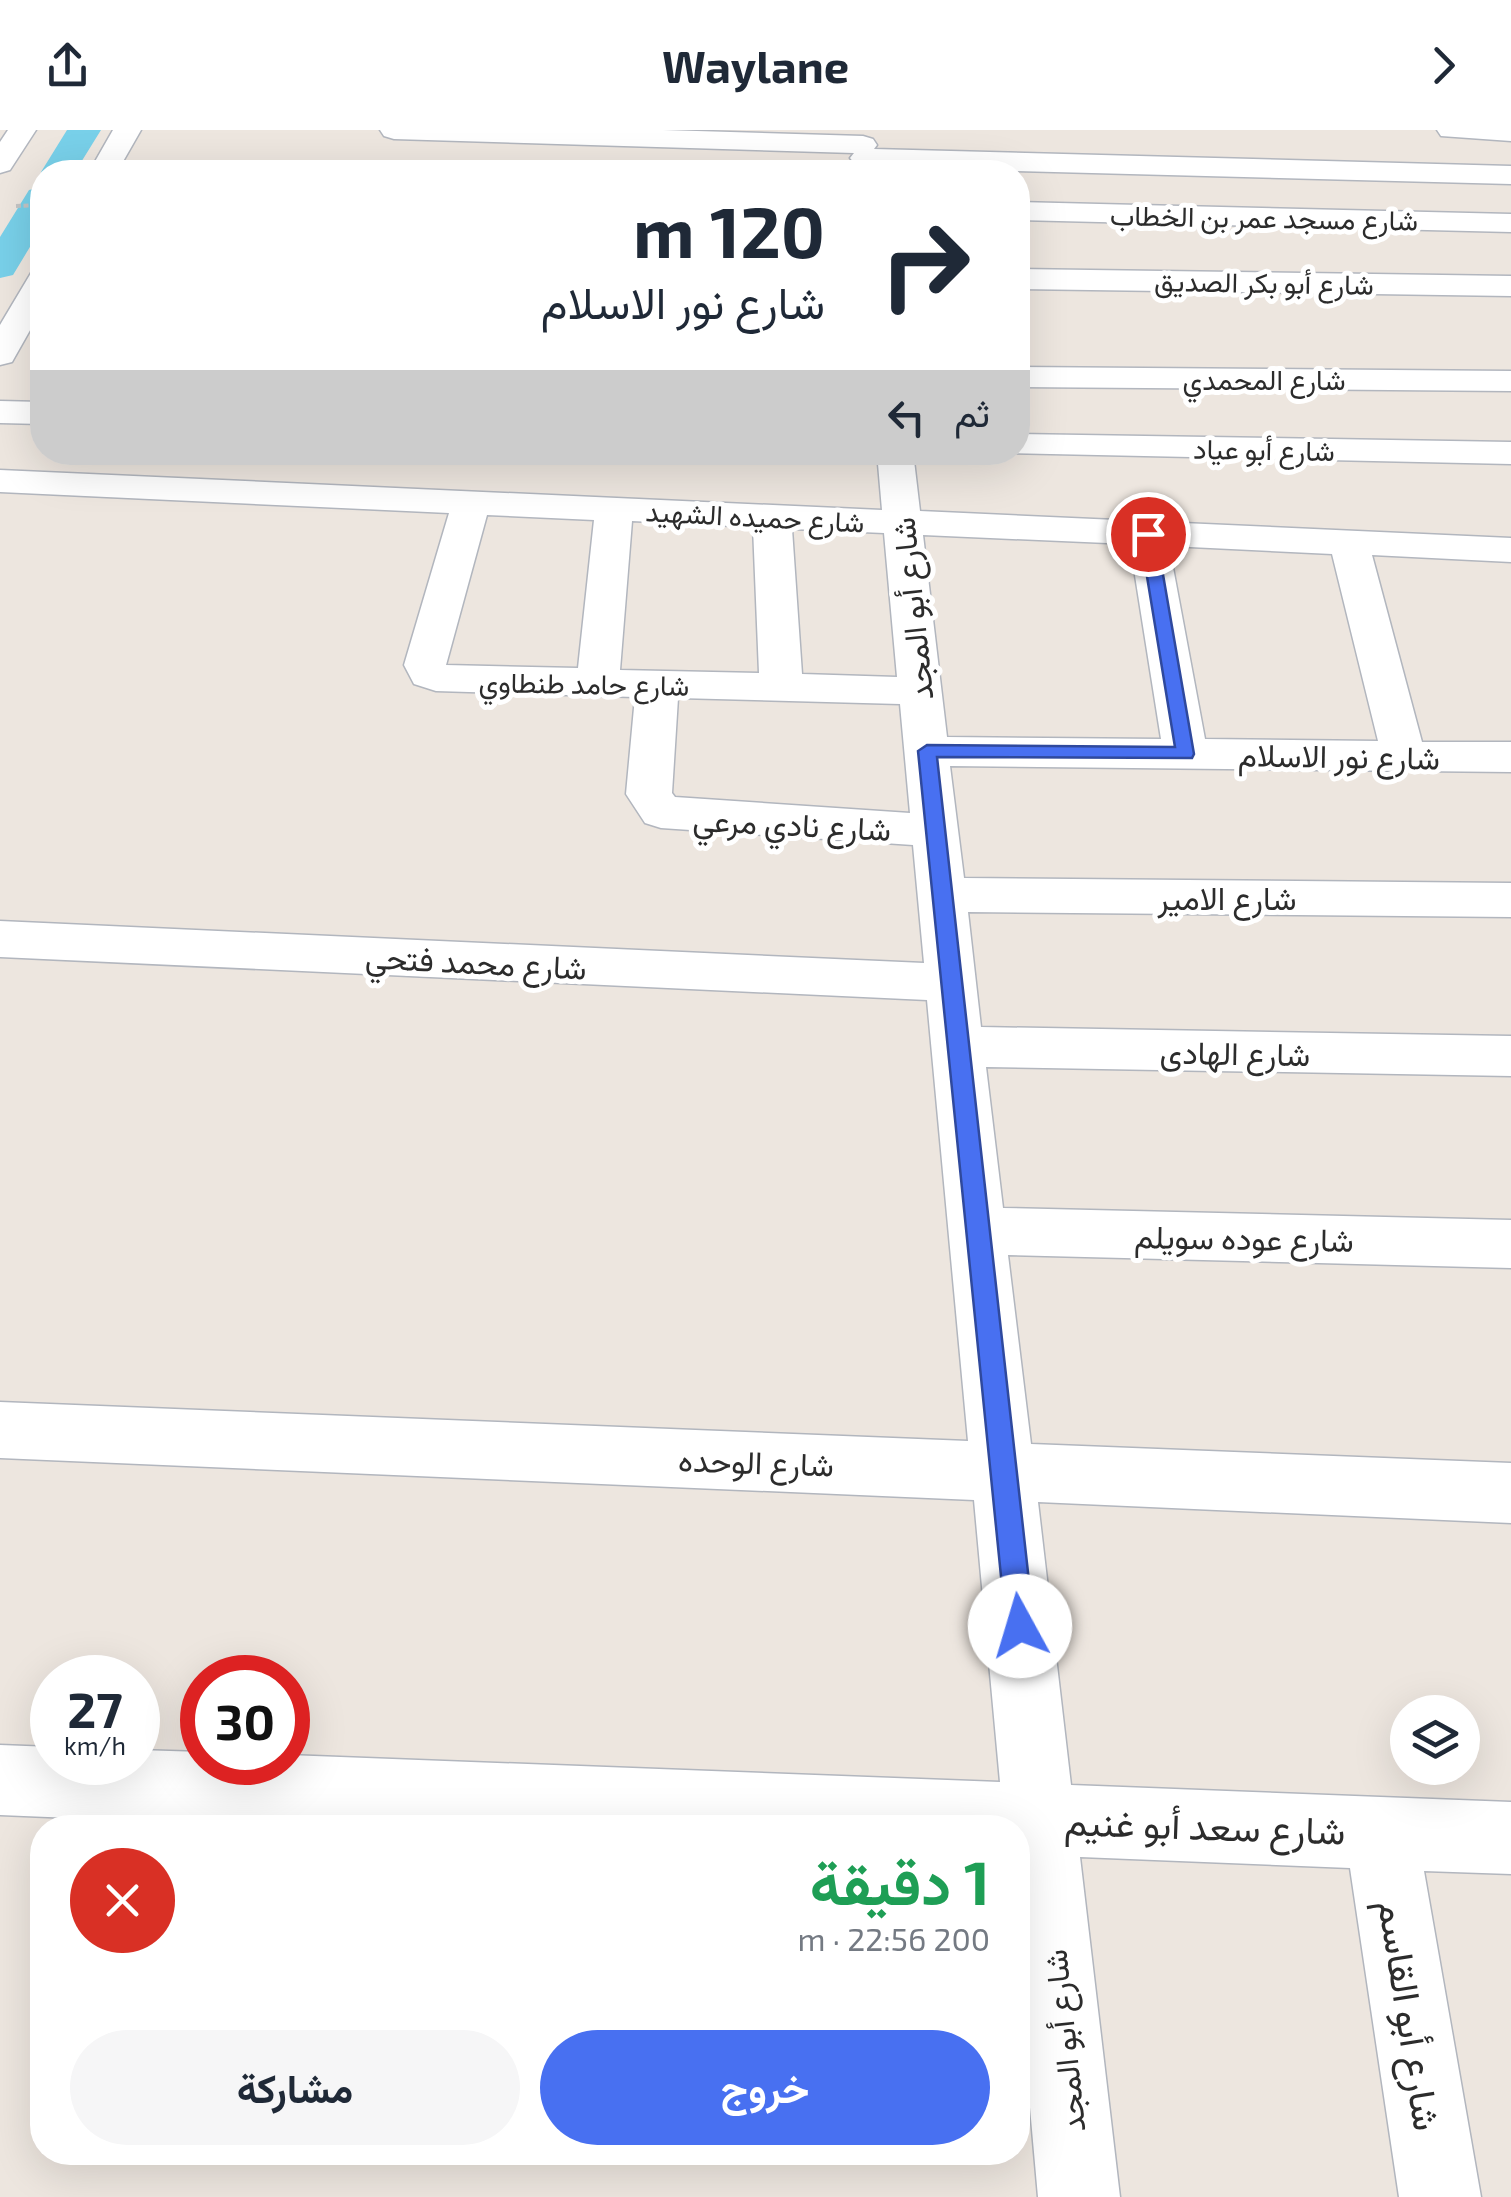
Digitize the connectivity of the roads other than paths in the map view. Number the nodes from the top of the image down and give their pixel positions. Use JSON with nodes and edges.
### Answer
{"nodes":[{"id":1,"x":22,"y":130,"type":"edge"},
{"id":2,"x":127,"y":130,"type":"edge"},
{"id":3,"x":394,"y":130,"type":"edge"},
{"id":4,"x":1451,"y":130,"type":"edge"},
{"id":5,"x":1511,"y":132,"type":"edge"},
{"id":6,"x":864,"y":151,"type":"edge"},
{"id":7,"x":110,"y":160,"type":"edge"},
{"id":8,"x":0,"y":164,"type":"edge"},
{"id":9,"x":1511,"y":174,"type":"edge"},
{"id":10,"x":1030,"y":211,"type":"edge"},
{"id":11,"x":1511,"y":223,"type":"edge"},
{"id":12,"x":1030,"y":279,"type":"edge"},
{"id":13,"x":1511,"y":286,"type":"edge"},
{"id":14,"x":30,"y":315,"type":"edge"},
{"id":15,"x":9,"y":366,"type":"edge"},
{"id":16,"x":1030,"y":377,"type":"edge"},
{"id":17,"x":1511,"y":381,"type":"edge"},
{"id":18,"x":0,"y":412,"type":"edge"},
{"id":19,"x":30,"y":413,"type":"edge"},
{"id":20,"x":1030,"y":445,"type":"edge"},
{"id":21,"x":1511,"y":454,"type":"edge"},
{"id":22,"x":896,"y":465,"type":"edge"},
{"id":23,"x":0,"y":481,"type":"edge"},
{"id":24,"x":471,"y":503,"type":"junction"},
{"id":25,"x":614,"y":510,"type":"junction"},
{"id":26,"x":772,"y":517,"type":"junction"},
{"id":27,"x":902,"y":523,"type":"junction"},
{"id":28,"x":1148,"y":534,"type":"junction"},
{"id":29,"x":1349,"y":543,"type":"junction"},
{"id":30,"x":1511,"y":550,"type":"edge"},
{"id":31,"x":598,"y":683,"type":"junction"},
{"id":32,"x":657,"y":684,"type":"junction"},
{"id":33,"x":780,"y":688,"type":"junction"},
{"id":34,"x":920,"y":691,"type":"junction"},
{"id":35,"x":927,"y":751,"type":"junction"},
{"id":36,"x":1185,"y":754,"type":"junction"},
{"id":37,"x":1404,"y":756,"type":"junction"},
{"id":38,"x":1511,"y":756,"type":"edge"},
{"id":39,"x":936,"y":831,"type":"junction"},
{"id":40,"x":942,"y":895,"type":"junction"},
{"id":41,"x":1511,"y":900,"type":"edge"},
{"id":42,"x":0,"y":939,"type":"edge"},
{"id":43,"x":952,"y":983,"type":"junction"},
{"id":44,"x":958,"y":1047,"type":"junction"},
{"id":45,"x":1511,"y":1056,"type":"edge"},
{"id":46,"x":977,"y":1230,"type":"junction"},
{"id":47,"x":1511,"y":1244,"type":"edge"},
{"id":48,"x":0,"y":1430,"type":"edge"},
{"id":49,"x":1004,"y":1472,"type":"junction"},
{"id":50,"x":1511,"y":1493,"type":"edge"},
{"id":51,"x":0,"y":1780,"type":"edge"},
{"id":52,"x":933,"y":1815,"type":"edge"},
{"id":53,"x":1030,"y":1819,"type":"edge"},
{"id":54,"x":1040,"y":1819,"type":"junction"},
{"id":55,"x":1381,"y":1832,"type":"junction"},
{"id":56,"x":1511,"y":1838,"type":"edge"},
{"id":57,"x":1079,"y":2197,"type":"edge"},
{"id":58,"x":1440,"y":2197,"type":"edge"}],
"edges":[{"from":1,"to":8,"type":"street"},
{"from":2,"to":7,"type":"street"},
{"from":3,"to":6,"type":"street"},
{"from":4,"to":5,"type":"street"},
{"from":6,"to":9,"type":"street"},
{"from":10,"to":11,"type":"street","name":"شارع مسجد عمر بن الخطاب"},
{"from":12,"to":13,"type":"street","name":"شارع أبو بكر الصديق"},
{"from":14,"to":15,"type":"street"},
{"from":16,"to":17,"type":"street","name":"شارع المحمدي"},
{"from":18,"to":19,"type":"street"},
{"from":20,"to":21,"type":"street","name":"شارع أبو عياد"},
{"from":22,"to":27,"type":"street","name":"شارع أبو المجد"},
{"from":23,"to":24,"type":"street","name":"شارع حميده الشهيد"},
{"from":24,"to":25,"type":"street","name":"شارع حميده الشهيد"},
{"from":24,"to":31,"type":"street","name":"شارع حامد طنطاوي"},
{"from":25,"to":26,"type":"street","name":"شارع حميده الشهيد"},
{"from":25,"to":31,"type":"street"},
{"from":26,"to":27,"type":"street","name":"شارع حميده الشهيد"},
{"from":26,"to":33,"type":"street"},
{"from":27,"to":28,"type":"street","name":"شارع حميده الشهيد"},
{"from":27,"to":34,"type":"street","name":"شارع أبو المجد"},
{"from":28,"to":29,"type":"street","name":"شارع حميده الشهيد"},
{"from":28,"to":36,"type":"street"},
{"from":29,"to":30,"type":"street","name":"شارع حميده الشهيد"},
{"from":29,"to":37,"type":"street"},
{"from":31,"to":32,"type":"street","name":"شارع حامد طنطاوي"},
{"from":32,"to":33,"type":"street","name":"شارع حامد طنطاوي"},
{"from":32,"to":39,"type":"street","name":"شارع نادي مرعي"},
{"from":33,"to":34,"type":"street","name":"شارع حامد طنطاوي"},
{"from":34,"to":35,"type":"street","name":"شارع أبو المجد"},
{"from":35,"to":36,"type":"street","name":"شارع نور الاسلام"},
{"from":35,"to":39,"type":"street","name":"شارع أبو المجد"},
{"from":36,"to":37,"type":"street","name":"شارع نور الاسلام"},
{"from":37,"to":38,"type":"street","name":"شارع نور الاسلام"},
{"from":39,"to":40,"type":"street","name":"شارع أبو المجد"},
{"from":40,"to":41,"type":"street","name":"شارع الامير"},
{"from":40,"to":43,"type":"street","name":"شارع أبو المجد"},
{"from":42,"to":43,"type":"street","name":"شارع محمد فتحي"},
{"from":43,"to":44,"type":"street","name":"شارع أبو المجد"},
{"from":44,"to":45,"type":"street","name":"شارع الهادى"},
{"from":44,"to":46,"type":"street","name":"شارع أبو المجد"},
{"from":46,"to":47,"type":"street","name":"شارع عوده سويلم"},
{"from":46,"to":49,"type":"street","name":"شارع أبو المجد"},
{"from":48,"to":49,"type":"street","name":"شارع الوحده"},
{"from":49,"to":50,"type":"street","name":"شارع الوحده"},
{"from":49,"to":54,"type":"street","name":"شارع أبو المجد"},
{"from":51,"to":52,"type":"street","name":"شارع سعد أبو غنيم"},
{"from":53,"to":54,"type":"street","name":"شارع سعد أبو غنيم"},
{"from":54,"to":55,"type":"street","name":"شارع سعد أبو غنيم"},
{"from":54,"to":57,"type":"street","name":"شارع أبو المجد"},
{"from":55,"to":56,"type":"street","name":"شارع سعد أبو غنيم"},
{"from":55,"to":58,"type":"street","name":"شارع أبو القاسم"}]}
